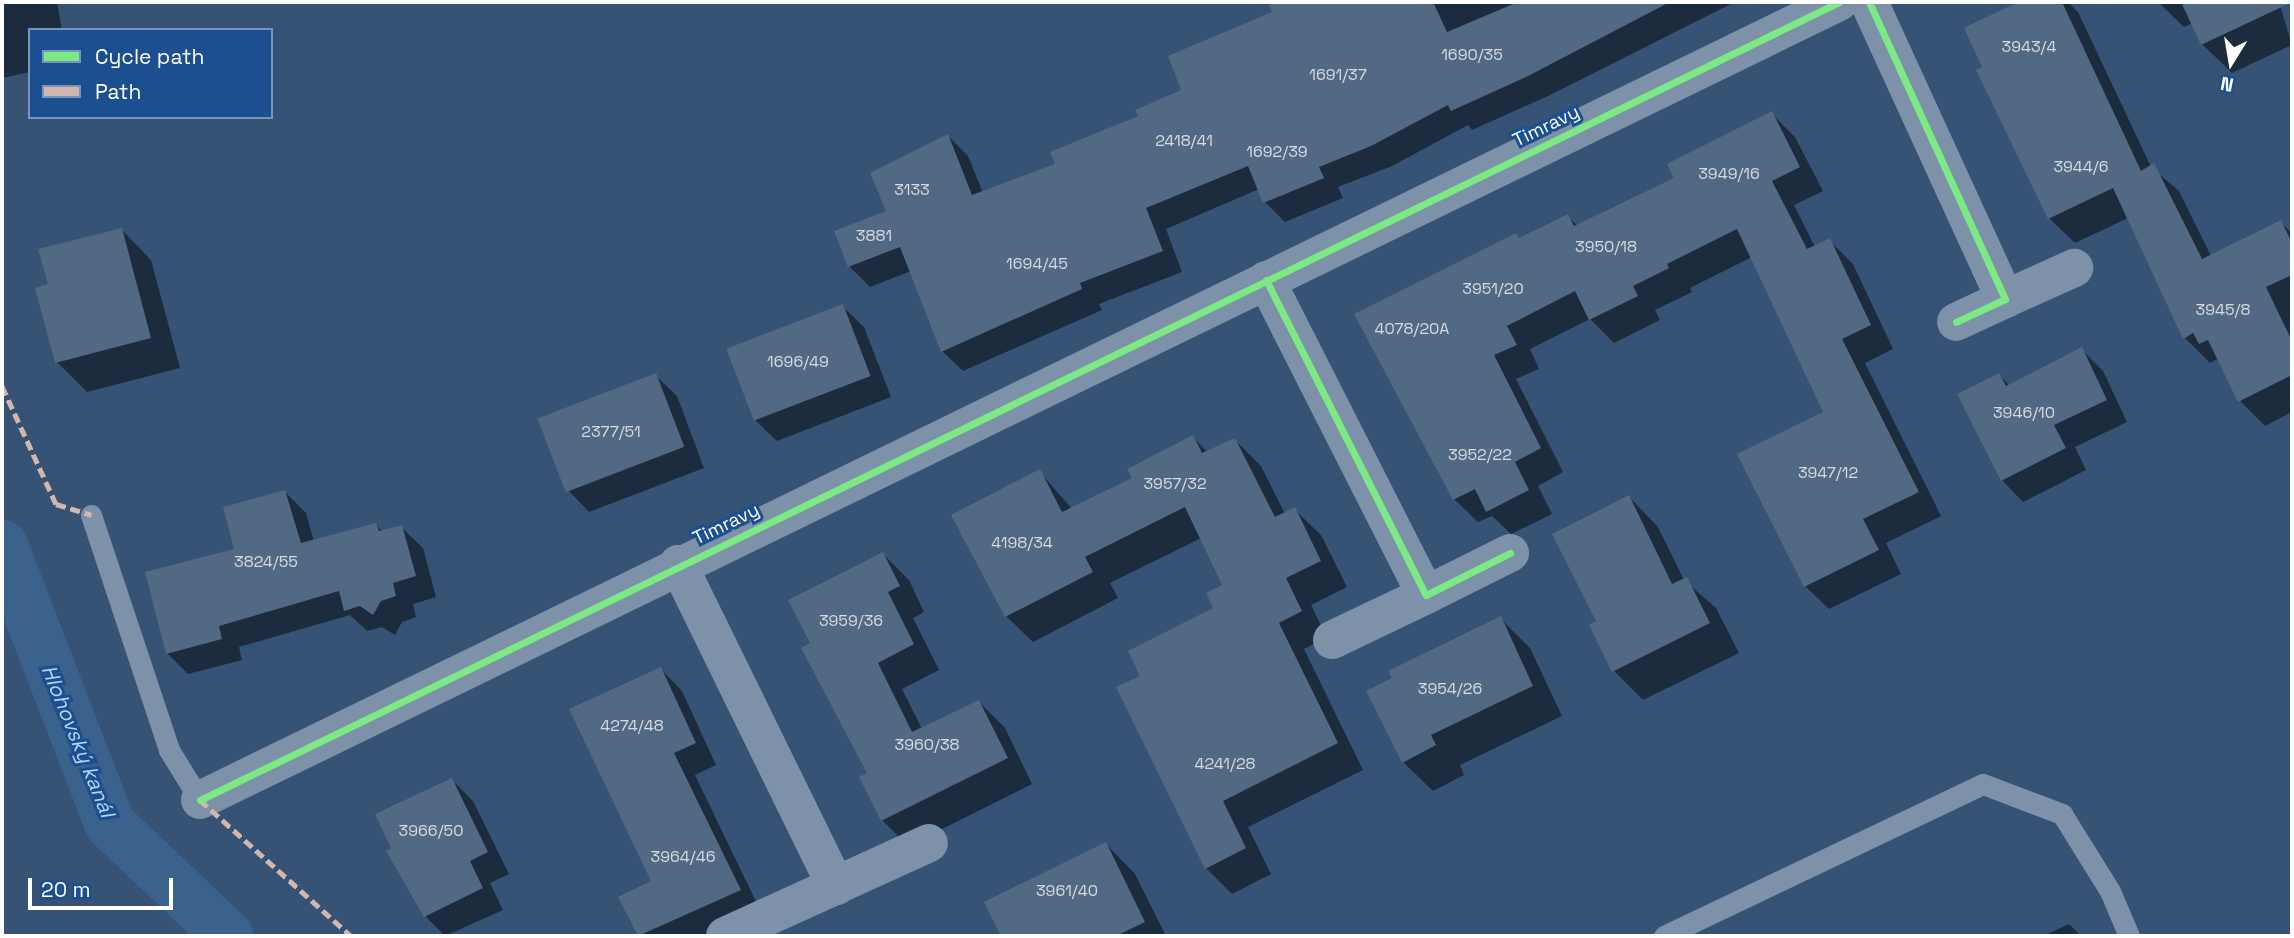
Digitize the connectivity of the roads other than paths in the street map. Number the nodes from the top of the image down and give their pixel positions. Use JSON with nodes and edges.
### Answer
{"nodes":[{"id":1,"x":1839,"y":2,"type":"edge"},
{"id":2,"x":1869,"y":2,"type":"edge"},
{"id":3,"x":2074,"y":268,"type":"dead end"},
{"id":4,"x":1266,"y":279,"type":"junction"},
{"id":5,"x":2005,"y":299,"type":"junction"},
{"id":6,"x":1956,"y":322,"type":"dead end"},
{"id":7,"x":92,"y":515,"type":"dead end"},
{"id":8,"x":1510,"y":553,"type":"dead end"},
{"id":9,"x":678,"y":564,"type":"junction"},
{"id":10,"x":1426,"y":595,"type":"junction"},
{"id":11,"x":1332,"y":640,"type":"dead end"},
{"id":12,"x":200,"y":800,"type":"joint"},
{"id":13,"x":929,"y":843,"type":"dead end"},
{"id":14,"x":836,"y":886,"type":"junction"},
{"id":15,"x":725,"y":936,"type":"edge"},
{"id":16,"x":1664,"y":936,"type":"edge"},
{"id":17,"x":2129,"y":936,"type":"edge"}],
"edges":[{"from":1,"to":4,"type":"street","name":"Timravy"},
{"from":2,"to":5,"type":"street"},
{"from":3,"to":5,"type":"street"},
{"from":4,"to":9,"type":"street","name":"Timravy"},
{"from":4,"to":10,"type":"street"},
{"from":5,"to":6,"type":"street"},
{"from":7,"to":12,"type":"lane"},
{"from":8,"to":10,"type":"street"},
{"from":9,"to":12,"type":"street","name":"Timravy"},
{"from":9,"to":14,"type":"street","name":"Timravy"},
{"from":10,"to":11,"type":"street"},
{"from":13,"to":14,"type":"street"},
{"from":14,"to":15,"type":"street"},
{"from":16,"to":17,"type":"lane"}]}
